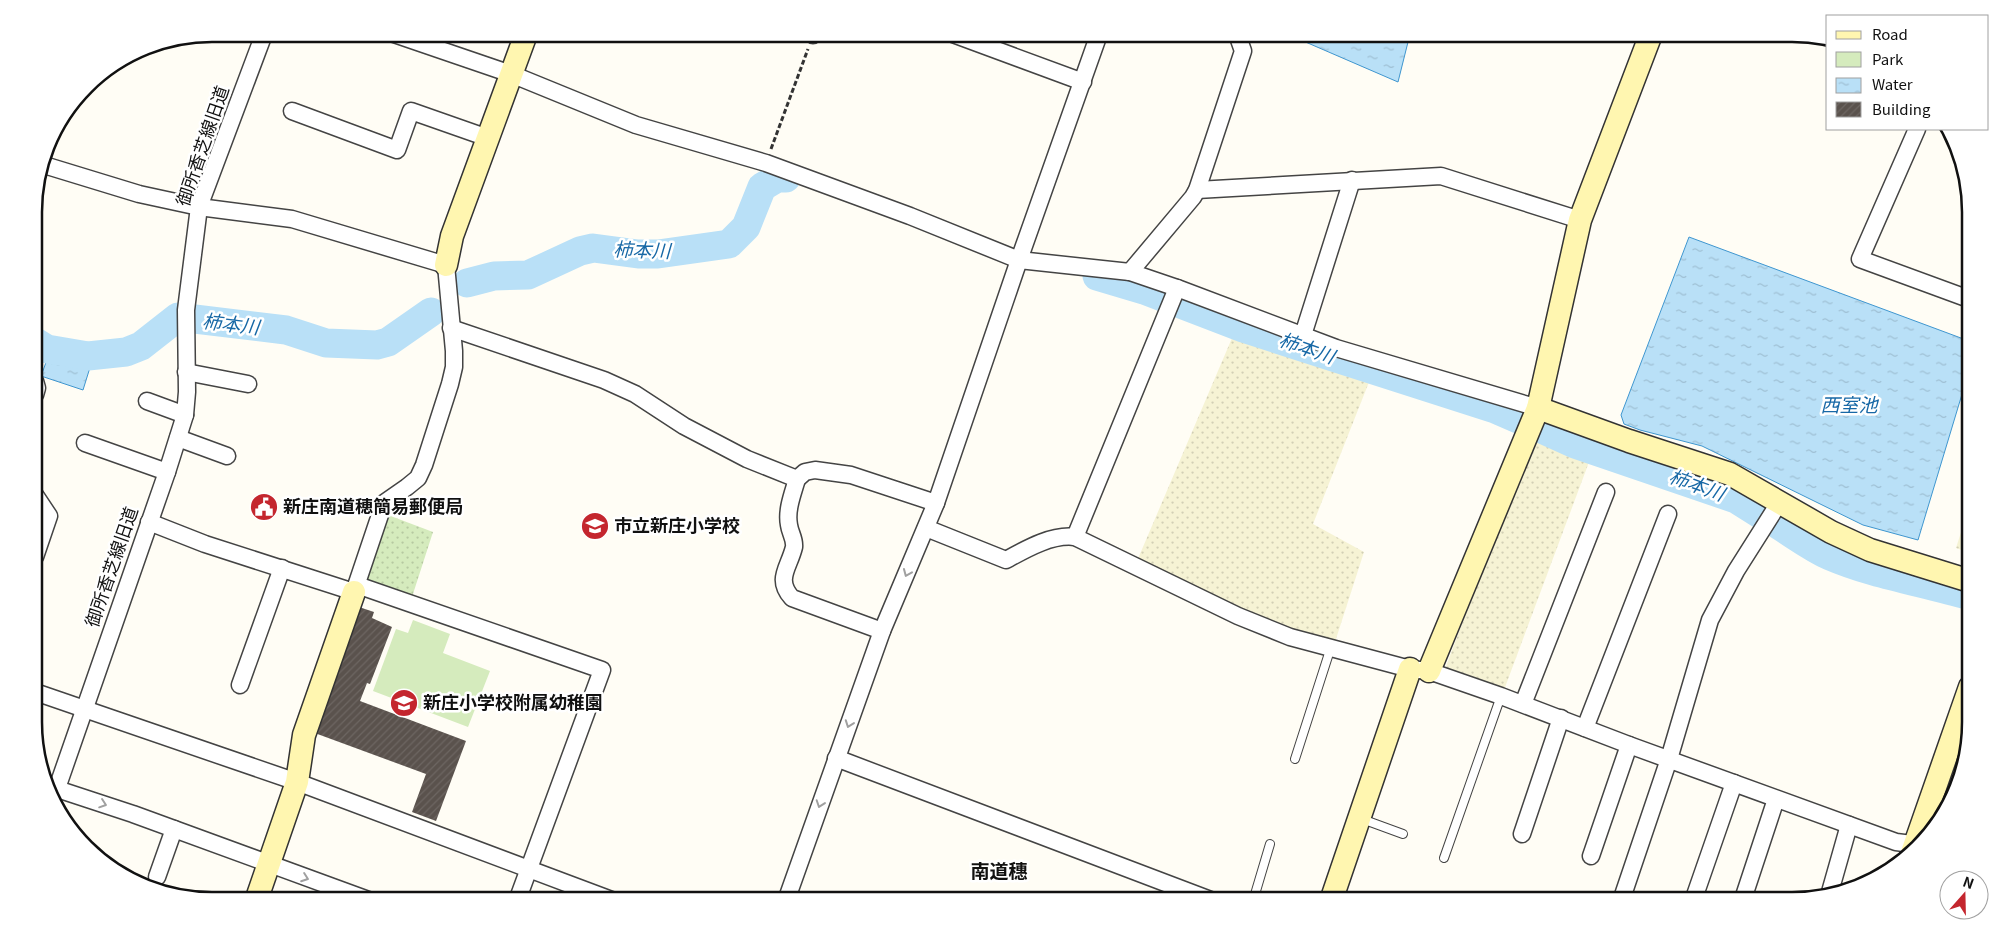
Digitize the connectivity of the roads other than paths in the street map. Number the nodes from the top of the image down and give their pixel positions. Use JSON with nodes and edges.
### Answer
{"nodes":[{"id":1,"x":1096,"y":42,"type":"edge"},
{"id":2,"x":1240,"y":42,"type":"edge"},
{"id":3,"x":1648,"y":42,"type":"edge"},
{"id":4,"x":261,"y":43,"type":"edge"},
{"id":5,"x":420,"y":43,"type":"edge"},
{"id":6,"x":523,"y":43,"type":"edge"},
{"id":7,"x":976,"y":43,"type":"edge"},
{"id":8,"x":511,"y":74,"type":"junction"},
{"id":9,"x":1083,"y":82,"type":"junction"},
{"id":10,"x":292,"y":111,"type":"dead end"},
{"id":11,"x":1916,"y":130,"type":"edge"},
{"id":12,"x":488,"y":138,"type":"junction"},
{"id":13,"x":50,"y":166,"type":"edge"},
{"id":14,"x":1352,"y":180,"type":"junction"},
{"id":15,"x":1196,"y":190,"type":"junction"},
{"id":16,"x":199,"y":207,"type":"junction"},
{"id":17,"x":1580,"y":220,"type":"junction"},
{"id":18,"x":1019,"y":260,"type":"junction"},
{"id":19,"x":446,"y":265,"type":"junction"},
{"id":20,"x":1130,"y":272,"type":"junction"},
{"id":21,"x":1962,"y":295,"type":"edge"},
{"id":22,"x":1174,"y":297,"type":"junction"},
{"id":23,"x":452,"y":328,"type":"junction"},
{"id":24,"x":1304,"y":335,"type":"junction"},
{"id":25,"x":186,"y":372,"type":"junction"},
{"id":26,"x":248,"y":384,"type":"dead end"},
{"id":27,"x":147,"y":401,"type":"dead end"},
{"id":28,"x":1538,"y":408,"type":"junction"},
{"id":29,"x":185,"y":415,"type":"junction"},
{"id":30,"x":178,"y":438,"type":"junction"},
{"id":31,"x":86,"y":443,"type":"dead end"},
{"id":32,"x":227,"y":456,"type":"dead end"},
{"id":33,"x":167,"y":472,"type":"junction"},
{"id":34,"x":797,"y":479,"type":"junction"},
{"id":35,"x":1606,"y":492,"type":"dead end"},
{"id":36,"x":936,"y":503,"type":"junction"},
{"id":37,"x":1779,"y":503,"type":"junction"},
{"id":38,"x":42,"y":506,"type":"edge"},
{"id":39,"x":1668,"y":514,"type":"dead end"},
{"id":40,"x":149,"y":522,"type":"junction"},
{"id":41,"x":926,"y":528,"type":"junction"},
{"id":42,"x":42,"y":535,"type":"edge"},
{"id":43,"x":1075,"y":537,"type":"junction"},
{"id":44,"x":282,"y":568,"type":"junction"},
{"id":45,"x":1962,"y":579,"type":"edge"},
{"id":46,"x":356,"y":588,"type":"junction"},
{"id":47,"x":882,"y":631,"type":"junction"},
{"id":48,"x":1331,"y":648,"type":"junction"},
{"id":49,"x":1420,"y":670,"type":"junction"},
{"id":50,"x":240,"y":685,"type":"dead end"},
{"id":51,"x":42,"y":694,"type":"edge"},
{"id":52,"x":1501,"y":696,"type":"junction"},
{"id":53,"x":1523,"y":704,"type":"junction"},
{"id":54,"x":84,"y":708,"type":"junction"},
{"id":55,"x":1962,"y":711,"type":"edge"},
{"id":56,"x":1561,"y":718,"type":"junction"},
{"id":57,"x":1584,"y":728,"type":"junction"},
{"id":58,"x":1629,"y":745,"type":"junction"},
{"id":59,"x":836,"y":758,"type":"junction"},
{"id":60,"x":1295,"y":759,"type":"dead end"},
{"id":61,"x":1669,"y":759,"type":"junction"},
{"id":62,"x":297,"y":782,"type":"junction"},
{"id":63,"x":1734,"y":783,"type":"junction"},
{"id":64,"x":56,"y":791,"type":"edge"},
{"id":65,"x":1776,"y":799,"type":"junction"},
{"id":66,"x":1360,"y":818,"type":"junction"},
{"id":67,"x":1850,"y":825,"type":"junction"},
{"id":68,"x":174,"y":830,"type":"junction"},
{"id":69,"x":1921,"y":832,"type":"edge"},
{"id":70,"x":1403,"y":834,"type":"dead end"},
{"id":71,"x":1522,"y":834,"type":"dead end"},
{"id":72,"x":1270,"y":844,"type":"dead end"},
{"id":73,"x":1909,"y":845,"type":"edge"},
{"id":74,"x":1591,"y":856,"type":"dead end"},
{"id":75,"x":1444,"y":858,"type":"dead end"},
{"id":76,"x":269,"y":865,"type":"junction"},
{"id":77,"x":529,"y":869,"type":"junction"},
{"id":78,"x":157,"y":877,"type":"dead end"},
{"id":79,"x":1831,"y":888,"type":"edge"},
{"id":80,"x":259,"y":892,"type":"edge"},
{"id":81,"x":346,"y":892,"type":"edge"},
{"id":82,"x":520,"y":892,"type":"edge"},
{"id":83,"x":590,"y":892,"type":"edge"},
{"id":84,"x":789,"y":892,"type":"edge"},
{"id":85,"x":1189,"y":892,"type":"edge"},
{"id":86,"x":1256,"y":892,"type":"edge"},
{"id":87,"x":1335,"y":892,"type":"edge"},
{"id":88,"x":1624,"y":892,"type":"edge"},
{"id":89,"x":1696,"y":892,"type":"edge"},
{"id":90,"x":1745,"y":892,"type":"edge"}],
"edges":[{"from":1,"to":9,"type":"street"},
{"from":2,"to":15,"type":"street"},
{"from":3,"to":17,"type":"street"},
{"from":4,"to":16,"type":"street","name":"御所香芝線旧道"},
{"from":5,"to":8,"type":"street"},
{"from":6,"to":8,"type":"street"},
{"from":7,"to":9,"type":"street"},
{"from":8,"to":12,"type":"street"},
{"from":8,"to":18,"type":"street"},
{"from":9,"to":18,"type":"street"},
{"from":10,"to":12,"type":"street"},
{"from":11,"to":21,"type":"street"},
{"from":12,"to":19,"type":"street"},
{"from":13,"to":16,"type":"street"},
{"from":14,"to":15,"type":"street"},
{"from":14,"to":17,"type":"street"},
{"from":14,"to":24,"type":"street"},
{"from":15,"to":20,"type":"street"},
{"from":16,"to":19,"type":"street"},
{"from":16,"to":25,"type":"street","name":"御所香芝線旧道"},
{"from":17,"to":28,"type":"street"},
{"from":18,"to":20,"type":"street"},
{"from":18,"to":36,"type":"street"},
{"from":19,"to":23,"type":"street"},
{"from":20,"to":22,"type":"street"},
{"from":22,"to":24,"type":"street"},
{"from":22,"to":43,"type":"street"},
{"from":23,"to":34,"type":"street"},
{"from":23,"to":46,"type":"street"},
{"from":24,"to":28,"type":"street"},
{"from":25,"to":26,"type":"street"},
{"from":25,"to":29,"type":"street","name":"御所香芝線旧道"},
{"from":27,"to":29,"type":"street"},
{"from":28,"to":37,"type":"street"},
{"from":28,"to":49,"type":"street"},
{"from":29,"to":30,"type":"street","name":"御所香芝線旧道"},
{"from":30,"to":32,"type":"street"},
{"from":30,"to":33,"type":"street","name":"御所香芝線旧道"},
{"from":31,"to":33,"type":"street"},
{"from":33,"to":40,"type":"street","name":"御所香芝線旧道"},
{"from":34,"to":36,"type":"street"},
{"from":34,"to":47,"type":"street"},
{"from":35,"to":53,"type":"street"},
{"from":36,"to":41,"type":"street"},
{"from":37,"to":45,"type":"street"},
{"from":37,"to":61,"type":"street"},
{"from":38,"to":42,"type":"street"},
{"from":39,"to":57,"type":"street"},
{"from":40,"to":44,"type":"street"},
{"from":40,"to":54,"type":"street","name":"御所香芝線旧道"},
{"from":41,"to":43,"type":"street"},
{"from":41,"to":47,"type":"street","one_way":true},
{"from":43,"to":48,"type":"street"},
{"from":44,"to":46,"type":"street"},
{"from":44,"to":50,"type":"street"},
{"from":46,"to":62,"type":"street"},
{"from":46,"to":77,"type":"street"},
{"from":47,"to":59,"type":"street","one_way":true},
{"from":48,"to":49,"type":"street"},
{"from":48,"to":60,"type":"lane"},
{"from":49,"to":52,"type":"street"},
{"from":49,"to":66,"type":"street"},
{"from":51,"to":54,"type":"street"},
{"from":52,"to":53,"type":"street"},
{"from":52,"to":75,"type":"lane"},
{"from":53,"to":56,"type":"street"},
{"from":54,"to":62,"type":"street"},
{"from":54,"to":64,"type":"street","name":"御所香芝線旧道"},
{"from":55,"to":69,"type":"street"},
{"from":56,"to":57,"type":"street"},
{"from":56,"to":71,"type":"street"},
{"from":57,"to":58,"type":"street"},
{"from":58,"to":61,"type":"street"},
{"from":58,"to":74,"type":"street"},
{"from":59,"to":84,"type":"street","one_way":true},
{"from":59,"to":85,"type":"street"},
{"from":61,"to":63,"type":"street"},
{"from":61,"to":88,"type":"street"},
{"from":62,"to":76,"type":"street"},
{"from":62,"to":77,"type":"street"},
{"from":63,"to":65,"type":"street"},
{"from":63,"to":89,"type":"street"},
{"from":64,"to":68,"type":"street","name":"御所香芝線旧道","one_way":true},
{"from":65,"to":67,"type":"street"},
{"from":65,"to":90,"type":"street"},
{"from":66,"to":70,"type":"lane"},
{"from":66,"to":87,"type":"street"},
{"from":67,"to":73,"type":"street"},
{"from":67,"to":79,"type":"street"},
{"from":68,"to":76,"type":"street","name":"御所香芝線旧道"},
{"from":68,"to":78,"type":"street"},
{"from":72,"to":86,"type":"lane"},
{"from":76,"to":80,"type":"street"},
{"from":76,"to":81,"type":"street","name":"御所香芝線旧道","one_way":true},
{"from":77,"to":82,"type":"street"},
{"from":77,"to":83,"type":"street"}]}
